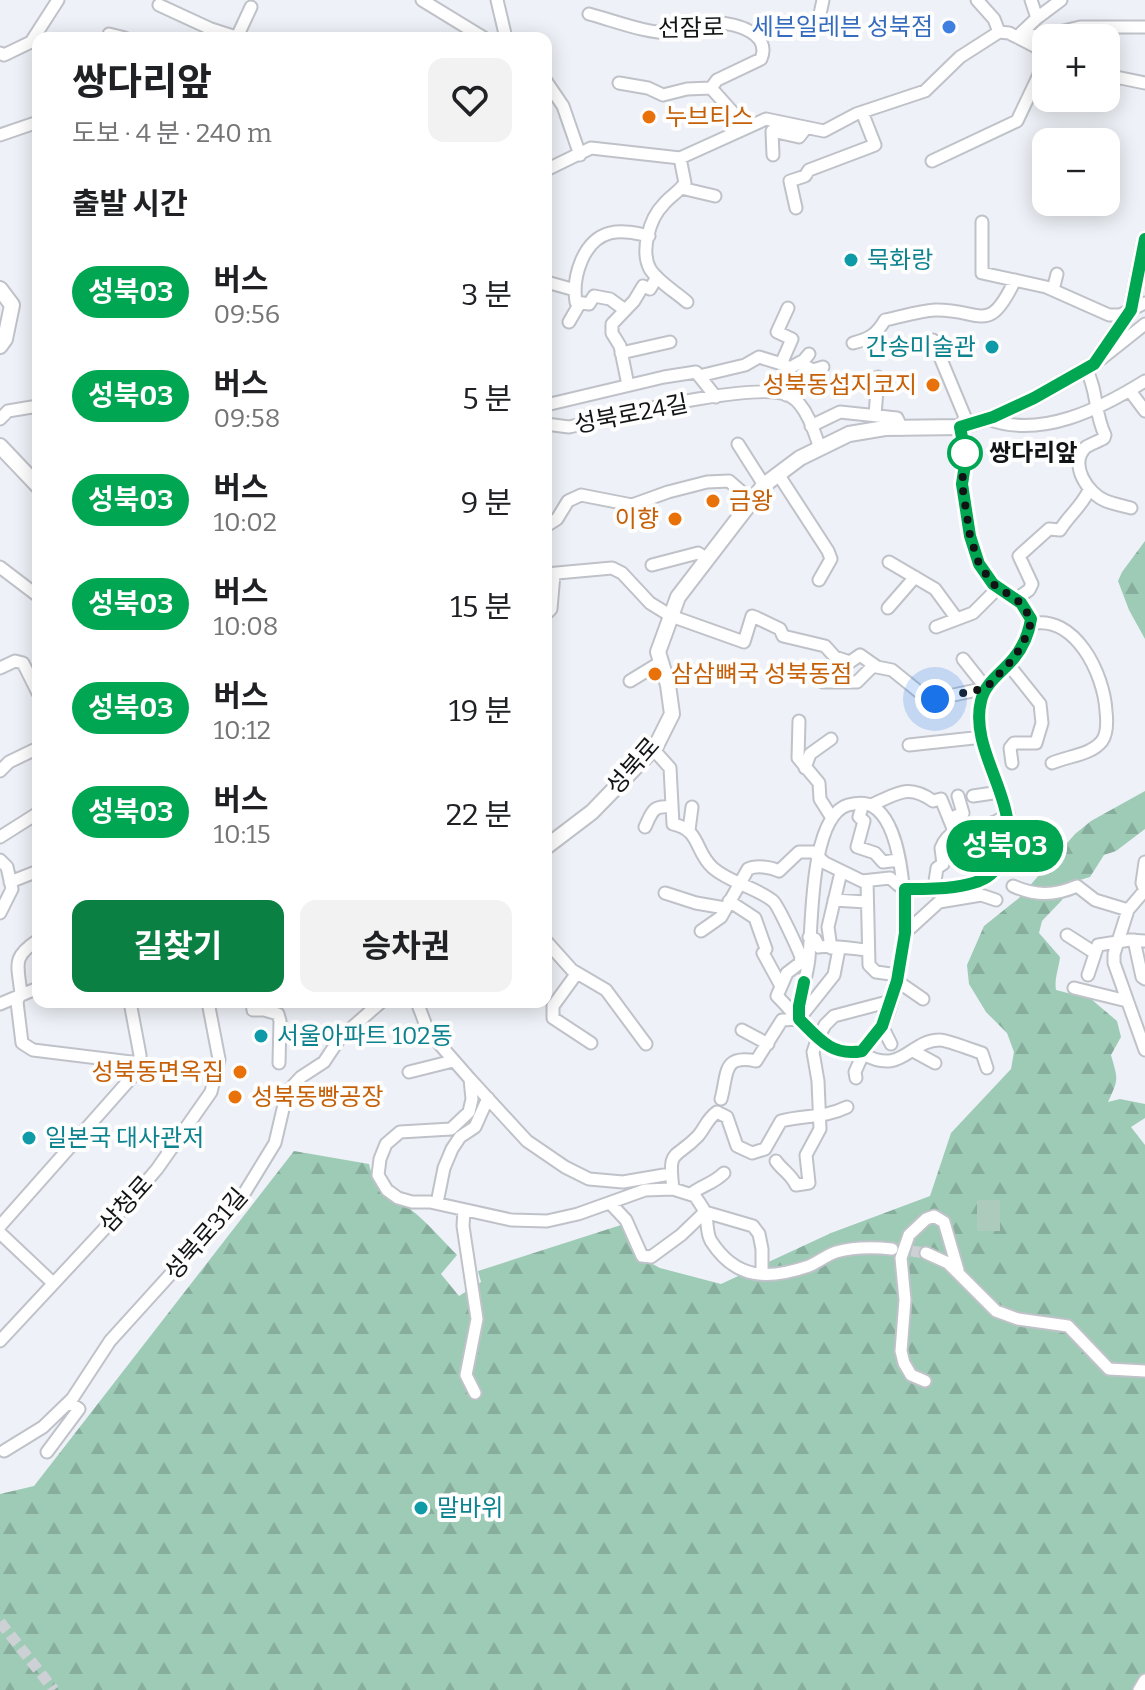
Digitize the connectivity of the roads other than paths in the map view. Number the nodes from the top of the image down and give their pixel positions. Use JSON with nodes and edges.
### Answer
{"nodes":[{"id":1,"x":58,"y":0,"type":"edge"},
{"id":2,"x":422,"y":0,"type":"edge"},
{"id":3,"x":497,"y":0,"type":"edge"},
{"id":4,"x":823,"y":0,"type":"edge"},
{"id":5,"x":977,"y":0,"type":"edge"},
{"id":6,"x":1031,"y":0,"type":"edge"},
{"id":7,"x":1061,"y":0,"type":"edge"},
{"id":8,"x":159,"y":5,"type":"dead end"},
{"id":9,"x":251,"y":7,"type":"dead end"},
{"id":10,"x":589,"y":14,"type":"dead end"},
{"id":11,"x":820,"y":14,"type":"dead end"},
{"id":12,"x":1037,"y":18,"type":"junction"},
{"id":13,"x":203,"y":25,"type":"junction"},
{"id":14,"x":1145,"y":27,"type":"edge"},
{"id":15,"x":40,"y":32,"type":"edge"},
{"id":16,"x":199,"y":32,"type":"edge"},
{"id":17,"x":222,"y":32,"type":"edge"},
{"id":18,"x":241,"y":32,"type":"edge"},
{"id":19,"x":474,"y":32,"type":"edge"},
{"id":20,"x":505,"y":32,"type":"edge"},
{"id":21,"x":999,"y":32,"type":"junction"},
{"id":22,"x":1017,"y":37,"type":"junction"},
{"id":23,"x":32,"y":41,"type":"edge"},
{"id":24,"x":1032,"y":45,"type":"edge"},
{"id":25,"x":0,"y":53,"type":"edge"},
{"id":26,"x":1120,"y":78,"type":"edge"},
{"id":27,"x":619,"y":83,"type":"dead end"},
{"id":28,"x":1145,"y":83,"type":"edge"},
{"id":29,"x":711,"y":88,"type":"junction"},
{"id":30,"x":1032,"y":89,"type":"edge"},
{"id":31,"x":552,"y":90,"type":"edge"},
{"id":32,"x":862,"y":112,"type":"junction"},
{"id":33,"x":32,"y":124,"type":"edge"},
{"id":34,"x":745,"y":126,"type":"junction"},
{"id":35,"x":806,"y":128,"type":"junction"},
{"id":36,"x":0,"y":135,"type":"edge"},
{"id":37,"x":580,"y":155,"type":"junction"},
{"id":38,"x":773,"y":155,"type":"dead end"},
{"id":39,"x":680,"y":158,"type":"junction"},
{"id":40,"x":932,"y":161,"type":"dead end"},
{"id":41,"x":552,"y":165,"type":"edge"},
{"id":42,"x":681,"y":188,"type":"junction"},
{"id":43,"x":715,"y":196,"type":"dead end"},
{"id":44,"x":796,"y":208,"type":"dead end"},
{"id":45,"x":982,"y":222,"type":"dead end"},
{"id":46,"x":649,"y":236,"type":"junction"},
{"id":47,"x":1144,"y":249,"type":"edge"},
{"id":48,"x":1057,"y":274,"type":"dead end"},
{"id":49,"x":657,"y":277,"type":"junction"},
{"id":50,"x":1015,"y":280,"type":"junction"},
{"id":51,"x":552,"y":284,"type":"edge"},
{"id":52,"x":0,"y":289,"type":"edge"},
{"id":53,"x":575,"y":290,"type":"junction"},
{"id":54,"x":1053,"y":290,"type":"junction"},
{"id":55,"x":687,"y":302,"type":"dead end"},
{"id":56,"x":580,"y":303,"type":"junction"},
{"id":57,"x":1138,"y":306,"type":"edge"},
{"id":58,"x":788,"y":308,"type":"dead end"},
{"id":59,"x":625,"y":310,"type":"junction"},
{"id":60,"x":569,"y":322,"type":"dead end"},
{"id":61,"x":1145,"y":324,"type":"edge"},
{"id":62,"x":933,"y":340,"type":"dead end"},
{"id":63,"x":670,"y":342,"type":"dead end"},
{"id":64,"x":853,"y":343,"type":"dead end"},
{"id":65,"x":0,"y":346,"type":"edge"},
{"id":66,"x":621,"y":353,"type":"junction"},
{"id":67,"x":809,"y":354,"type":"dead end"},
{"id":68,"x":789,"y":365,"type":"junction"},
{"id":69,"x":1090,"y":366,"type":"junction"},
{"id":70,"x":823,"y":367,"type":"dead end"},
{"id":71,"x":699,"y":376,"type":"junction"},
{"id":72,"x":878,"y":377,"type":"dead end"},
{"id":73,"x":1145,"y":381,"type":"edge"},
{"id":74,"x":628,"y":385,"type":"junction"},
{"id":75,"x":1130,"y":391,"type":"junction"},
{"id":76,"x":786,"y":395,"type":"junction"},
{"id":77,"x":716,"y":397,"type":"junction"},
{"id":78,"x":552,"y":404,"type":"edge"},
{"id":79,"x":32,"y":407,"type":"edge"},
{"id":80,"x":1096,"y":408,"type":"junction"},
{"id":81,"x":1145,"y":411,"type":"edge"},
{"id":82,"x":875,"y":415,"type":"junction"},
{"id":83,"x":0,"y":419,"type":"edge"},
{"id":84,"x":988,"y":419,"type":"junction"},
{"id":85,"x":552,"y":425,"type":"edge"},
{"id":86,"x":811,"y":426,"type":"junction"},
{"id":87,"x":960,"y":427,"type":"junction"},
{"id":88,"x":902,"y":429,"type":"junction"},
{"id":89,"x":738,"y":444,"type":"dead end"},
{"id":90,"x":0,"y":446,"type":"edge"},
{"id":91,"x":820,"y":449,"type":"junction"},
{"id":92,"x":778,"y":474,"type":"junction"},
{"id":93,"x":32,"y":480,"type":"edge"},
{"id":94,"x":764,"y":485,"type":"junction"},
{"id":95,"x":1089,"y":490,"type":"junction"},
{"id":96,"x":752,"y":501,"type":"junction"},
{"id":97,"x":1131,"y":508,"type":"dead end"},
{"id":98,"x":552,"y":522,"type":"edge"},
{"id":99,"x":706,"y":558,"type":"junction"},
{"id":100,"x":889,"y":562,"type":"dead end"},
{"id":101,"x":652,"y":565,"type":"dead end"},
{"id":102,"x":0,"y":567,"type":"edge"},
{"id":103,"x":552,"y":574,"type":"edge"},
{"id":104,"x":915,"y":577,"type":"junction"},
{"id":105,"x":819,"y":580,"type":"dead end"},
{"id":106,"x":999,"y":587,"type":"junction"},
{"id":107,"x":32,"y":591,"type":"edge"},
{"id":108,"x":1016,"y":599,"type":"junction"},
{"id":109,"x":888,"y":608,"type":"dead end"},
{"id":110,"x":671,"y":616,"type":"junction"},
{"id":111,"x":957,"y":619,"type":"junction"},
{"id":112,"x":1030,"y":624,"type":"junction"},
{"id":113,"x":936,"y":627,"type":"dead end"},
{"id":114,"x":963,"y":659,"type":"dead end"},
{"id":115,"x":661,"y":662,"type":"junction"},
{"id":116,"x":1008,"y":664,"type":"junction"},
{"id":117,"x":874,"y":665,"type":"junction"},
{"id":118,"x":0,"y":668,"type":"edge"},
{"id":119,"x":811,"y":676,"type":"dead end"},
{"id":120,"x":32,"y":681,"type":"edge"},
{"id":121,"x":630,"y":681,"type":"dead end"},
{"id":122,"x":986,"y":688,"type":"junction"},
{"id":123,"x":799,"y":721,"type":"dead end"},
{"id":124,"x":983,"y":737,"type":"junction"},
{"id":125,"x":831,"y":739,"type":"dead end"},
{"id":126,"x":909,"y":745,"type":"dead end"},
{"id":127,"x":653,"y":749,"type":"junction"},
{"id":128,"x":32,"y":751,"type":"edge"},
{"id":129,"x":1012,"y":763,"type":"dead end"},
{"id":130,"x":1052,"y":763,"type":"dead end"},
{"id":131,"x":805,"y":768,"type":"junction"},
{"id":132,"x":0,"y":771,"type":"edge"},
{"id":133,"x":1000,"y":792,"type":"junction"},
{"id":134,"x":958,"y":796,"type":"dead end"},
{"id":135,"x":973,"y":796,"type":"dead end"},
{"id":136,"x":867,"y":804,"type":"junction"},
{"id":137,"x":670,"y":807,"type":"junction"},
{"id":138,"x":692,"y":807,"type":"dead end"},
{"id":139,"x":1008,"y":813,"type":"junction"},
{"id":140,"x":32,"y":817,"type":"edge"},
{"id":141,"x":832,"y":818,"type":"junction"},
{"id":142,"x":949,"y":819,"type":"junction"},
{"id":143,"x":645,"y":827,"type":"dead end"},
{"id":144,"x":689,"y":830,"type":"junction"},
{"id":145,"x":954,"y":831,"type":"junction"},
{"id":146,"x":0,"y":837,"type":"edge"},
{"id":147,"x":552,"y":842,"type":"edge"},
{"id":148,"x":819,"y":857,"type":"junction"},
{"id":149,"x":0,"y":860,"type":"edge"},
{"id":150,"x":898,"y":860,"type":"junction"},
{"id":151,"x":1145,"y":862,"type":"edge"},
{"id":152,"x":841,"y":872,"type":"junction"},
{"id":153,"x":32,"y":873,"type":"edge"},
{"id":154,"x":867,"y":881,"type":"junction"},
{"id":155,"x":10,"y":882,"type":"junction"},
{"id":156,"x":740,"y":884,"type":"junction"},
{"id":157,"x":1013,"y":886,"type":"dead end"},
{"id":158,"x":934,"y":888,"type":"junction"},
{"id":159,"x":905,"y":889,"type":"junction"},
{"id":160,"x":1145,"y":890,"type":"edge"},
{"id":161,"x":665,"y":893,"type":"dead end"},
{"id":162,"x":834,"y":900,"type":"junction"},
{"id":163,"x":996,"y":900,"type":"dead end"},
{"id":164,"x":866,"y":902,"type":"junction"},
{"id":165,"x":727,"y":904,"type":"junction"},
{"id":166,"x":1128,"y":910,"type":"junction"},
{"id":167,"x":0,"y":913,"type":"edge"},
{"id":168,"x":701,"y":931,"type":"dead end"},
{"id":169,"x":905,"y":933,"type":"junction"},
{"id":170,"x":1067,"y":935,"type":"dead end"},
{"id":171,"x":809,"y":937,"type":"junction"},
{"id":172,"x":1140,"y":941,"type":"edge"},
{"id":173,"x":1119,"y":942,"type":"junction"},
{"id":174,"x":32,"y":944,"type":"edge"},
{"id":175,"x":552,"y":947,"type":"edge"},
{"id":176,"x":835,"y":949,"type":"junction"},
{"id":177,"x":868,"y":950,"type":"junction"},
{"id":178,"x":1095,"y":953,"type":"junction"},
{"id":179,"x":577,"y":973,"type":"junction"},
{"id":180,"x":1088,"y":975,"type":"dead end"},
{"id":181,"x":897,"y":978,"type":"junction"},
{"id":182,"x":1145,"y":979,"type":"edge"},
{"id":183,"x":781,"y":986,"type":"junction"},
{"id":184,"x":1074,"y":988,"type":"dead end"},
{"id":185,"x":32,"y":990,"type":"edge"},
{"id":186,"x":20,"y":994,"type":"junction"},
{"id":187,"x":923,"y":999,"type":"dead end"},
{"id":188,"x":891,"y":1001,"type":"junction"},
{"id":189,"x":1127,"y":1001,"type":"junction"},
{"id":190,"x":0,"y":1004,"type":"edge"},
{"id":191,"x":131,"y":1008,"type":"edge"},
{"id":192,"x":209,"y":1008,"type":"edge"},
{"id":193,"x":253,"y":1008,"type":"edge"},
{"id":194,"x":374,"y":1008,"type":"edge"},
{"id":195,"x":419,"y":1008,"type":"edge"},
{"id":196,"x":799,"y":1019,"type":"junction"},
{"id":197,"x":882,"y":1026,"type":"junction"},
{"id":198,"x":742,"y":1030,"type":"dead end"},
{"id":199,"x":817,"y":1040,"type":"junction"},
{"id":200,"x":591,"y":1043,"type":"dead end"},
{"id":201,"x":646,"y":1044,"type":"dead end"},
{"id":202,"x":768,"y":1044,"type":"junction"},
{"id":203,"x":891,"y":1044,"type":"dead end"},
{"id":204,"x":1145,"y":1050,"type":"edge"},
{"id":205,"x":913,"y":1051,"type":"junction"},
{"id":206,"x":863,"y":1053,"type":"junction"},
{"id":207,"x":453,"y":1061,"type":"junction"},
{"id":208,"x":139,"y":1063,"type":"junction"},
{"id":209,"x":279,"y":1063,"type":"dead end"},
{"id":210,"x":935,"y":1063,"type":"dead end"},
{"id":211,"x":987,"y":1068,"type":"dead end"},
{"id":212,"x":409,"y":1072,"type":"dead end"},
{"id":213,"x":856,"y":1078,"type":"dead end"},
{"id":214,"x":470,"y":1079,"type":"junction"},
{"id":215,"x":488,"y":1098,"type":"junction"},
{"id":216,"x":721,"y":1099,"type":"dead end"},
{"id":217,"x":847,"y":1107,"type":"dead end"},
{"id":218,"x":819,"y":1116,"type":"junction"},
{"id":219,"x":776,"y":1161,"type":"dead end"},
{"id":220,"x":724,"y":1173,"type":"dead end"},
{"id":221,"x":670,"y":1174,"type":"junction"},
{"id":222,"x":673,"y":1189,"type":"junction"},
{"id":223,"x":691,"y":1194,"type":"junction"},
{"id":224,"x":437,"y":1203,"type":"junction"},
{"id":225,"x":611,"y":1204,"type":"junction"},
{"id":226,"x":464,"y":1210,"type":"junction"},
{"id":227,"x":705,"y":1212,"type":"junction"},
{"id":228,"x":0,"y":1226,"type":"edge"},
{"id":229,"x":0,"y":1233,"type":"edge"},
{"id":230,"x":892,"y":1249,"type":"tunnel mouth"},
{"id":231,"x":926,"y":1253,"type":"tunnel mouth"},
{"id":232,"x":762,"y":1274,"type":"junction"},
{"id":233,"x":959,"y":1275,"type":"junction"},
{"id":234,"x":53,"y":1283,"type":"junction"},
{"id":235,"x":119,"y":1331,"type":"junction"},
{"id":236,"x":0,"y":1341,"type":"edge"},
{"id":237,"x":129,"y":1341,"type":"dead end"},
{"id":238,"x":1145,"y":1371,"type":"edge"},
{"id":239,"x":925,"y":1381,"type":"dead end"},
{"id":240,"x":475,"y":1393,"type":"dead end"},
{"id":241,"x":69,"y":1402,"type":"junction"},
{"id":242,"x":4,"y":1451,"type":"dead end"},
{"id":243,"x":47,"y":1452,"type":"dead end"},
{"id":244,"x":1145,"y":1680,"type":"edge"},
{"id":245,"x":1139,"y":1690,"type":"edge"}],
"edges":[{"from":1,"to":15,"type":"street"},
{"from":2,"to":19,"type":"street"},
{"from":3,"to":20,"type":"street"},
{"from":4,"to":11,"type":"street"},
{"from":5,"to":21,"type":"street"},
{"from":6,"to":12,"type":"street"},
{"from":7,"to":12,"type":"street"},
{"from":8,"to":13,"type":"street"},
{"from":9,"to":18,"type":"street"},
{"from":10,"to":29,"type":"street","name":"선잠로"},
{"from":12,"to":22,"type":"street"},
{"from":13,"to":16,"type":"street"},
{"from":13,"to":17,"type":"street"},
{"from":14,"to":22,"type":"street"},
{"from":21,"to":22,"type":"street"},
{"from":21,"to":32,"type":"street"},
{"from":22,"to":24,"type":"street"},
{"from":23,"to":25,"type":"street"},
{"from":26,"to":28,"type":"street"},
{"from":27,"to":29,"type":"street","name":"선잠로"},
{"from":29,"to":34,"type":"street"},
{"from":30,"to":40,"type":"street"},
{"from":31,"to":37,"type":"street"},
{"from":32,"to":35,"type":"street"},
{"from":32,"to":44,"type":"street"},
{"from":33,"to":36,"type":"street"},
{"from":34,"to":35,"type":"street"},
{"from":34,"to":39,"type":"street"},
{"from":35,"to":38,"type":"street"},
{"from":37,"to":39,"type":"street"},
{"from":37,"to":41,"type":"street"},
{"from":39,"to":42,"type":"street"},
{"from":42,"to":43,"type":"street"},
{"from":42,"to":46,"type":"street"},
{"from":45,"to":50,"type":"street"},
{"from":46,"to":49,"type":"street"},
{"from":46,"to":53,"type":"street"},
{"from":47,"to":57,"type":"main road","name":"성북로"},
{"from":48,"to":54,"type":"street"},
{"from":49,"to":55,"type":"street"},
{"from":49,"to":59,"type":"street"},
{"from":50,"to":54,"type":"street"},
{"from":50,"to":64,"type":"street"},
{"from":51,"to":53,"type":"street"},
{"from":52,"to":65,"type":"main road"},
{"from":53,"to":56,"type":"street"},
{"from":54,"to":57,"type":"street"},
{"from":56,"to":59,"type":"street"},
{"from":56,"to":60,"type":"street"},
{"from":57,"to":69,"type":"main road","name":"성북로"},
{"from":58,"to":68,"type":"street"},
{"from":59,"to":66,"type":"street"},
{"from":61,"to":69,"type":"street"},
{"from":62,"to":87,"type":"street"},
{"from":63,"to":66,"type":"street"},
{"from":66,"to":74,"type":"street"},
{"from":67,"to":68,"type":"street"},
{"from":68,"to":70,"type":"street"},
{"from":68,"to":71,"type":"street"},
{"from":68,"to":76,"type":"street"},
{"from":69,"to":80,"type":"street"},
{"from":69,"to":84,"type":"main road","name":"성북로"},
{"from":71,"to":74,"type":"street","name":"성북로24길"},
{"from":71,"to":77,"type":"street","name":"성북로24길"},
{"from":72,"to":82,"type":"street"},
{"from":73,"to":75,"type":"street"},
{"from":74,"to":78,"type":"street","name":"성북로24길"},
{"from":75,"to":80,"type":"street"},
{"from":75,"to":81,"type":"street"},
{"from":76,"to":77,"type":"street","name":"성북로24길"},
{"from":76,"to":86,"type":"street"},
{"from":77,"to":85,"type":"street","name":"성북로24길"},
{"from":79,"to":83,"type":"street"},
{"from":80,"to":84,"type":"street"},
{"from":80,"to":95,"type":"street"},
{"from":82,"to":86,"type":"street","name":"성북로"},
{"from":82,"to":88,"type":"street","name":"성북로"},
{"from":84,"to":87,"type":"main road","name":"성북로"},
{"from":86,"to":91,"type":"street"},
{"from":87,"to":88,"type":"main road","name":"성북로"},
{"from":87,"to":106,"type":"street"},
{"from":88,"to":91,"type":"main road","name":"성북로"},
{"from":89,"to":94,"type":"street"},
{"from":90,"to":93,"type":"main road"},
{"from":91,"to":92,"type":"main road","name":"성북로"},
{"from":92,"to":94,"type":"main road","name":"성북로"},
{"from":92,"to":105,"type":"street"},
{"from":94,"to":96,"type":"main road","name":"성북로"},
{"from":95,"to":97,"type":"street"},
{"from":95,"to":108,"type":"street"},
{"from":96,"to":98,"type":"street"},
{"from":96,"to":99,"type":"main road","name":"성북로"},
{"from":99,"to":101,"type":"street"},
{"from":99,"to":110,"type":"main road","name":"성북로"},
{"from":100,"to":104,"type":"street"},
{"from":102,"to":107,"type":"street"},
{"from":103,"to":110,"type":"street"},
{"from":104,"to":109,"type":"street"},
{"from":104,"to":111,"type":"street"},
{"from":106,"to":108,"type":"street"},
{"from":106,"to":111,"type":"street"},
{"from":108,"to":112,"type":"street"},
{"from":110,"to":115,"type":"main road","name":"성북로"},
{"from":110,"to":117,"type":"street"},
{"from":111,"to":113,"type":"street"},
{"from":112,"to":116,"type":"street"},
{"from":112,"to":130,"type":"street"},
{"from":114,"to":122,"type":"street"},
{"from":115,"to":121,"type":"street"},
{"from":115,"to":127,"type":"main road","name":"성북로"},
{"from":116,"to":122,"type":"street"},
{"from":116,"to":129,"type":"street"},
{"from":117,"to":119,"type":"street"},
{"from":117,"to":122,"type":"street"},
{"from":118,"to":120,"type":"street"},
{"from":122,"to":124,"type":"street"},
{"from":123,"to":131,"type":"street"},
{"from":124,"to":126,"type":"street"},
{"from":124,"to":133,"type":"street"},
{"from":125,"to":131,"type":"street"},
{"from":127,"to":137,"type":"street"},
{"from":127,"to":147,"type":"main road","name":"성북로"},
{"from":128,"to":132,"type":"street"},
{"from":131,"to":141,"type":"street"},
{"from":133,"to":135,"type":"street"},
{"from":133,"to":139,"type":"street"},
{"from":134,"to":142,"type":"street"},
{"from":136,"to":141,"type":"street"},
{"from":136,"to":142,"type":"street"},
{"from":136,"to":150,"type":"street"},
{"from":136,"to":150,"type":"street"},
{"from":137,"to":143,"type":"street"},
{"from":137,"to":144,"type":"street"},
{"from":138,"to":144,"type":"street"},
{"from":139,"to":145,"type":"street"},
{"from":139,"to":158,"type":"street"},
{"from":140,"to":146,"type":"street"},
{"from":141,"to":148,"type":"street"},
{"from":142,"to":145,"type":"street"},
{"from":144,"to":156,"type":"street"},
{"from":145,"to":158,"type":"street"},
{"from":148,"to":152,"type":"street"},
{"from":148,"to":156,"type":"street"},
{"from":148,"to":171,"type":"street"},
{"from":149,"to":155,"type":"street"},
{"from":150,"to":159,"type":"street"},
{"from":151,"to":160,"type":"street"},
{"from":152,"to":154,"type":"street"},
{"from":152,"to":162,"type":"street"},
{"from":153,"to":155,"type":"street"},
{"from":154,"to":159,"type":"street"},
{"from":154,"to":164,"type":"street"},
{"from":155,"to":167,"type":"street"},
{"from":156,"to":165,"type":"street"},
{"from":156,"to":183,"type":"street"},
{"from":157,"to":166,"type":"street"},
{"from":158,"to":159,"type":"street"},
{"from":159,"to":169,"type":"street"},
{"from":160,"to":166,"type":"street"},
{"from":161,"to":165,"type":"street"},
{"from":162,"to":164,"type":"street"},
{"from":162,"to":176,"type":"street"},
{"from":163,"to":169,"type":"street"},
{"from":164,"to":177,"type":"street"},
{"from":165,"to":168,"type":"street"},
{"from":165,"to":183,"type":"street"},
{"from":166,"to":173,"type":"street"},
{"from":169,"to":181,"type":"street"},
{"from":170,"to":178,"type":"street"},
{"from":171,"to":176,"type":"street"},
{"from":171,"to":196,"type":"street"},
{"from":172,"to":173,"type":"street"},
{"from":172,"to":182,"type":"street"},
{"from":173,"to":178,"type":"street"},
{"from":173,"to":189,"type":"street"},
{"from":174,"to":186,"type":"street"},
{"from":175,"to":179,"type":"street"},
{"from":176,"to":177,"type":"street"},
{"from":176,"to":196,"type":"street"},
{"from":177,"to":181,"type":"street"},
{"from":178,"to":180,"type":"street"},
{"from":179,"to":200,"type":"street"},
{"from":179,"to":201,"type":"street"},
{"from":181,"to":187,"type":"street"},
{"from":181,"to":188,"type":"street"},
{"from":183,"to":196,"type":"street"},
{"from":184,"to":189,"type":"street"},
{"from":185,"to":186,"type":"street"},
{"from":186,"to":190,"type":"street"},
{"from":186,"to":208,"type":"street"},
{"from":188,"to":197,"type":"street"},
{"from":188,"to":199,"type":"street"},
{"from":189,"to":204,"type":"street"},
{"from":191,"to":208,"type":"street"},
{"from":192,"to":234,"type":"street","name":"삼청로"},
{"from":193,"to":209,"type":"street"},
{"from":194,"to":235,"type":"street","name":"성북로31길"},
{"from":195,"to":207,"type":"street"},
{"from":196,"to":199,"type":"street"},
{"from":196,"to":202,"type":"street"},
{"from":197,"to":203,"type":"street"},
{"from":197,"to":206,"type":"street"},
{"from":198,"to":202,"type":"street"},
{"from":199,"to":206,"type":"street"},
{"from":199,"to":218,"type":"street"},
{"from":202,"to":216,"type":"street"},
{"from":205,"to":206,"type":"street"},
{"from":205,"to":210,"type":"street"},
{"from":205,"to":211,"type":"street"},
{"from":206,"to":213,"type":"street"},
{"from":207,"to":212,"type":"street"},
{"from":207,"to":214,"type":"street"},
{"from":208,"to":228,"type":"street"},
{"from":214,"to":215,"type":"street"},
{"from":214,"to":224,"type":"street"},
{"from":215,"to":221,"type":"street"},
{"from":215,"to":224,"type":"street"},
{"from":217,"to":218,"type":"street"},
{"from":218,"to":219,"type":"street"},
{"from":218,"to":221,"type":"street"},
{"from":220,"to":223,"type":"street"},
{"from":221,"to":222,"type":"street"},
{"from":222,"to":223,"type":"street"},
{"from":222,"to":225,"type":"street"},
{"from":223,"to":227,"type":"street"},
{"from":224,"to":226,"type":"street"},
{"from":225,"to":226,"type":"street"},
{"from":225,"to":227,"type":"street"},
{"from":226,"to":240,"type":"street"},
{"from":227,"to":232,"type":"street"},
{"from":227,"to":232,"type":"street"},
{"from":229,"to":234,"type":"street"},
{"from":230,"to":232,"type":"street"},
{"from":231,"to":233,"type":"street"},
{"from":233,"to":238,"type":"street"},
{"from":233,"to":239,"type":"street"},
{"from":234,"to":236,"type":"street","name":"삼청로"},
{"from":235,"to":237,"type":"street"},
{"from":235,"to":241,"type":"street","name":"성북로31길"},
{"from":241,"to":242,"type":"street","name":"성북로31길"},
{"from":241,"to":243,"type":"street"},
{"from":244,"to":245,"type":"street"}]}
